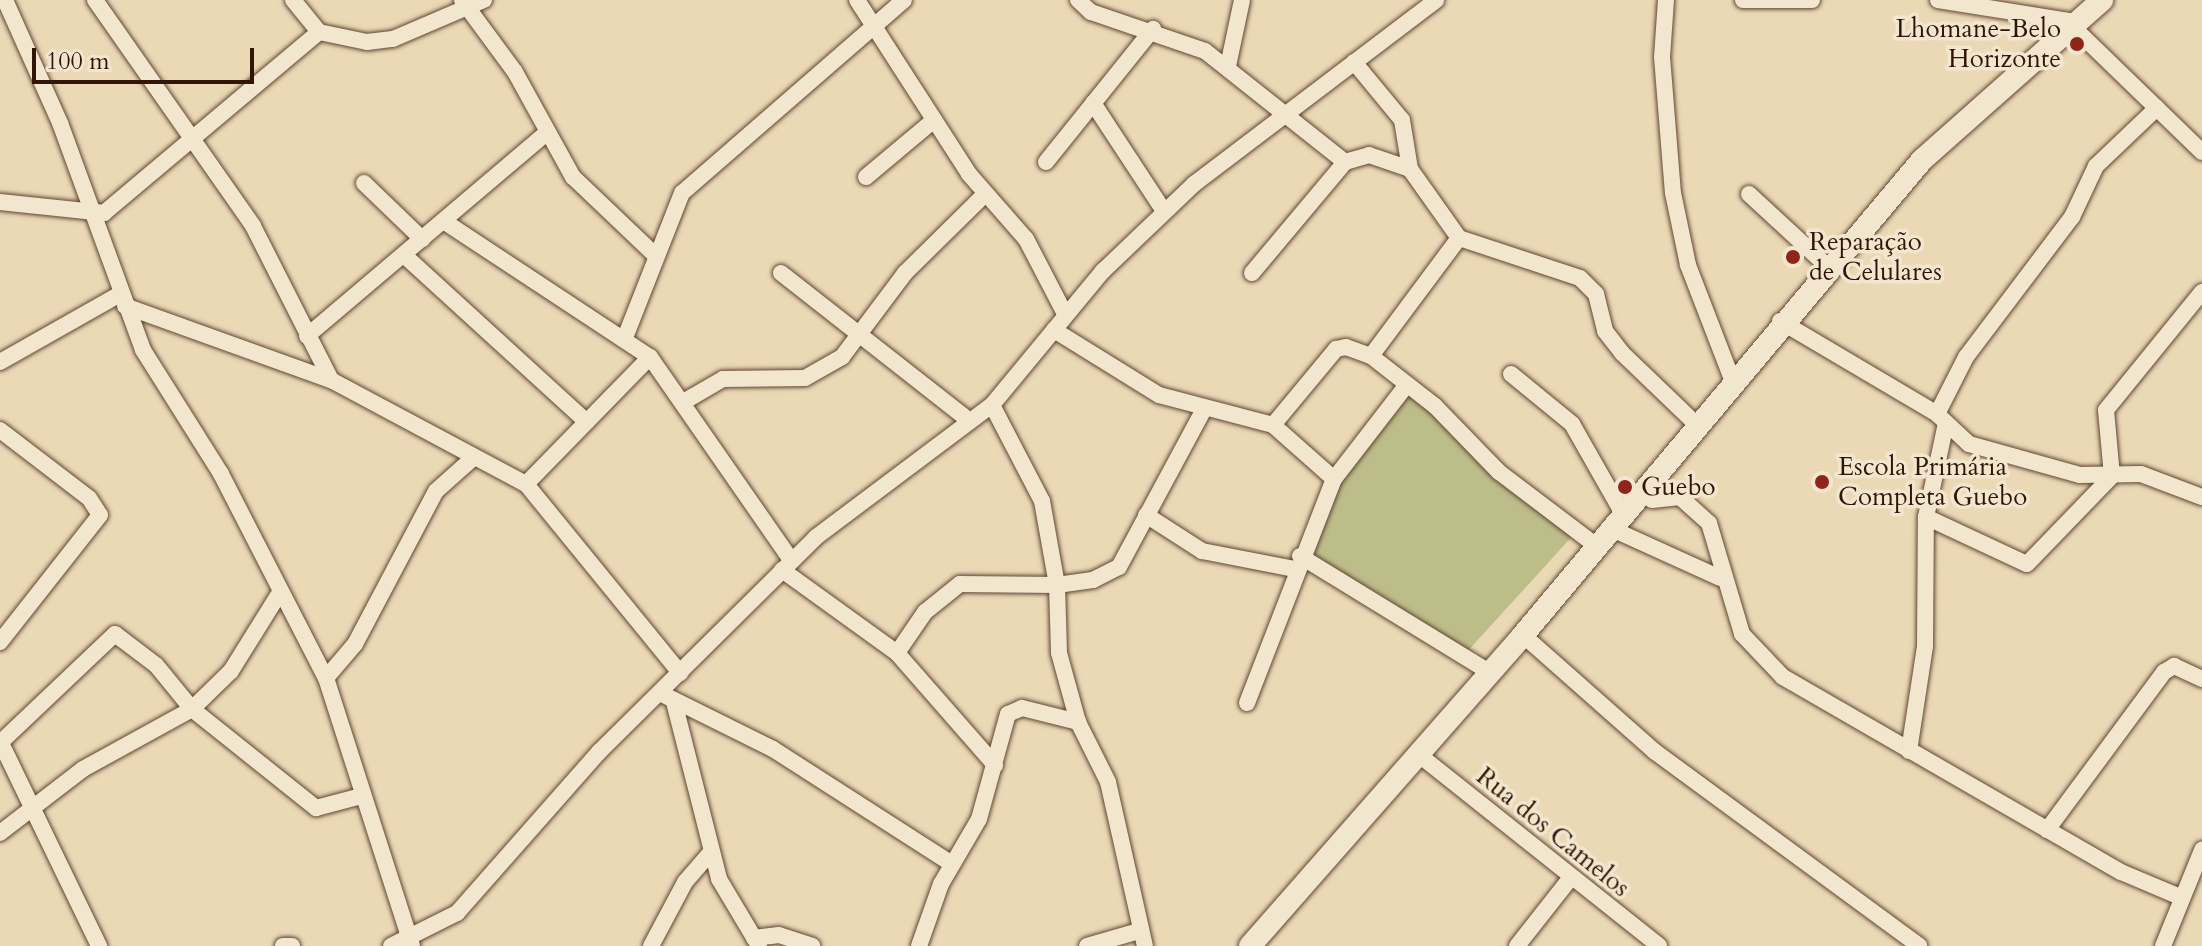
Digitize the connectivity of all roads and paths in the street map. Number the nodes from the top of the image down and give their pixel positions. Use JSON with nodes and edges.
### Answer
{"nodes":[{"id":1,"x":95,"y":0,"type":"edge"},
{"id":2,"x":293,"y":0,"type":"edge"},
{"id":3,"x":857,"y":0,"type":"edge"},
{"id":4,"x":904,"y":0,"type":"edge"},
{"id":5,"x":1078,"y":0,"type":"edge"},
{"id":6,"x":1242,"y":0,"type":"edge"},
{"id":7,"x":1436,"y":0,"type":"edge"},
{"id":8,"x":1666,"y":0,"type":"edge"},
{"id":9,"x":1743,"y":0,"type":"edge"},
{"id":10,"x":1812,"y":0,"type":"edge"},
{"id":11,"x":1938,"y":0,"type":"edge"},
{"id":12,"x":472,"y":2,"type":"edge"},
{"id":13,"x":2098,"y":3,"type":"edge"},
{"id":14,"x":4,"y":6,"type":"edge"},
{"id":15,"x":2074,"y":24,"type":"junction"},
{"id":16,"x":879,"y":29,"type":"junction"},
{"id":17,"x":1153,"y":29,"type":"junction"},
{"id":18,"x":319,"y":32,"type":"junction"},
{"id":19,"x":1354,"y":62,"type":"junction"},
{"id":20,"x":1228,"y":66,"type":"junction"},
{"id":21,"x":1093,"y":103,"type":"junction"},
{"id":22,"x":2157,"y":108,"type":"junction"},
{"id":23,"x":1282,"y":111,"type":"junction"},
{"id":24,"x":934,"y":120,"type":"junction"},
{"id":25,"x":544,"y":135,"type":"junction"},
{"id":26,"x":193,"y":142,"type":"junction"},
{"id":27,"x":2202,"y":152,"type":"edge"},
{"id":28,"x":1046,"y":162,"type":"dead end"},
{"id":29,"x":1345,"y":162,"type":"junction"},
{"id":30,"x":1410,"y":169,"type":"junction"},
{"id":31,"x":866,"y":177,"type":"dead end"},
{"id":32,"x":364,"y":183,"type":"dead end"},
{"id":33,"x":985,"y":194,"type":"junction"},
{"id":34,"x":1749,"y":194,"type":"dead end"},
{"id":35,"x":0,"y":202,"type":"edge"},
{"id":36,"x":1164,"y":211,"type":"junction"},
{"id":37,"x":91,"y":215,"type":"junction"},
{"id":38,"x":445,"y":222,"type":"junction"},
{"id":39,"x":1459,"y":238,"type":"junction"},
{"id":40,"x":422,"y":239,"type":"junction"},
{"id":41,"x":405,"y":256,"type":"junction"},
{"id":42,"x":656,"y":256,"type":"junction"},
{"id":43,"x":1827,"y":266,"type":"junction"},
{"id":44,"x":781,"y":273,"type":"dead end"},
{"id":45,"x":1252,"y":273,"type":"dead end"},
{"id":46,"x":2202,"y":292,"type":"edge"},
{"id":47,"x":122,"y":300,"type":"junction"},
{"id":48,"x":1065,"y":314,"type":"junction"},
{"id":49,"x":1780,"y":321,"type":"junction"},
{"id":50,"x":1054,"y":330,"type":"junction"},
{"id":51,"x":626,"y":335,"type":"junction"},
{"id":52,"x":859,"y":335,"type":"junction"},
{"id":53,"x":307,"y":336,"type":"junction"},
{"id":54,"x":1371,"y":356,"type":"junction"},
{"id":55,"x":650,"y":357,"type":"junction"},
{"id":56,"x":0,"y":362,"type":"edge"},
{"id":57,"x":1511,"y":374,"type":"dead end"},
{"id":58,"x":1732,"y":379,"type":"junction"},
{"id":59,"x":331,"y":380,"type":"junction"},
{"id":60,"x":1405,"y":387,"type":"junction"},
{"id":61,"x":685,"y":401,"type":"junction"},
{"id":62,"x":992,"y":405,"type":"junction"},
{"id":63,"x":1203,"y":411,"type":"junction"},
{"id":64,"x":1941,"y":419,"type":"junction"},
{"id":65,"x":970,"y":421,"type":"junction"},
{"id":66,"x":587,"y":422,"type":"junction"},
{"id":67,"x":1695,"y":423,"type":"junction"},
{"id":68,"x":1273,"y":425,"type":"junction"},
{"id":69,"x":0,"y":430,"type":"edge"},
{"id":70,"x":473,"y":458,"type":"junction"},
{"id":71,"x":2112,"y":476,"type":"junction"},
{"id":72,"x":1334,"y":479,"type":"junction"},
{"id":73,"x":526,"y":484,"type":"junction"},
{"id":74,"x":2202,"y":497,"type":"edge"},
{"id":75,"x":1652,"y":500,"type":"dead end"},
{"id":76,"x":1146,"y":515,"type":"junction"},
{"id":77,"x":1926,"y":517,"type":"junction"},
{"id":78,"x":1609,"y":528,"type":"junction"},
{"id":79,"x":1298,"y":563,"type":"junction"},
{"id":80,"x":787,"y":565,"type":"junction"},
{"id":81,"x":1720,"y":578,"type":"junction"},
{"id":82,"x":1057,"y":585,"type":"junction"},
{"id":83,"x":279,"y":594,"type":"junction"},
{"id":84,"x":1523,"y":635,"type":"junction"},
{"id":85,"x":0,"y":642,"type":"edge"},
{"id":86,"x":897,"y":653,"type":"junction"},
{"id":87,"x":1488,"y":671,"type":"junction"},
{"id":88,"x":680,"y":673,"type":"junction"},
{"id":89,"x":326,"y":678,"type":"junction"},
{"id":90,"x":2202,"y":679,"type":"edge"},
{"id":91,"x":667,"y":697,"type":"junction"},
{"id":92,"x":1247,"y":703,"type":"dead end"},
{"id":93,"x":192,"y":709,"type":"junction"},
{"id":94,"x":1078,"y":722,"type":"junction"},
{"id":95,"x":1,"y":741,"type":"edge"},
{"id":96,"x":1909,"y":751,"type":"junction"},
{"id":97,"x":1418,"y":754,"type":"junction"},
{"id":98,"x":995,"y":765,"type":"junction"},
{"id":99,"x":361,"y":796,"type":"junction"},
{"id":100,"x":36,"y":803,"type":"junction"},
{"id":101,"x":2047,"y":830,"type":"junction"},
{"id":102,"x":0,"y":833,"type":"edge"},
{"id":103,"x":2202,"y":850,"type":"edge"},
{"id":104,"x":710,"y":853,"type":"junction"},
{"id":105,"x":952,"y":864,"type":"junction"},
{"id":106,"x":1569,"y":880,"type":"junction"},
{"id":107,"x":2178,"y":896,"type":"junction"},
{"id":108,"x":1142,"y":938,"type":"edge"},
{"id":109,"x":757,"y":942,"type":"edge"},
{"id":110,"x":411,"y":943,"type":"edge"},
{"id":111,"x":99,"y":946,"type":"edge"},
{"id":112,"x":283,"y":946,"type":"edge"},
{"id":113,"x":292,"y":946,"type":"edge"},
{"id":114,"x":391,"y":946,"type":"edge"},
{"id":115,"x":651,"y":946,"type":"edge"},
{"id":116,"x":812,"y":946,"type":"edge"},
{"id":117,"x":919,"y":946,"type":"edge"},
{"id":118,"x":1087,"y":946,"type":"edge"},
{"id":119,"x":1250,"y":946,"type":"edge"},
{"id":120,"x":1517,"y":946,"type":"edge"},
{"id":121,"x":1659,"y":946,"type":"edge"},
{"id":122,"x":1919,"y":946,"type":"edge"},
{"id":123,"x":2163,"y":946,"type":"edge"}],
"edges":[{"from":1,"to":26,"type":"street"},
{"from":2,"to":18,"type":"street"},
{"from":3,"to":16,"type":"street"},
{"from":4,"to":16,"type":"street"},
{"from":5,"to":17,"type":"street"},
{"from":6,"to":20,"type":"street"},
{"from":7,"to":19,"type":"street"},
{"from":8,"to":58,"type":"street"},
{"from":9,"to":10,"type":"street"},
{"from":11,"to":15,"type":"street"},
{"from":12,"to":18,"type":"street"},
{"from":12,"to":25,"type":"street"},
{"from":13,"to":15,"type":"street"},
{"from":14,"to":37,"type":"street"},
{"from":15,"to":22,"type":"street"},
{"from":15,"to":43,"type":"street"},
{"from":16,"to":24,"type":"street"},
{"from":16,"to":42,"type":"street"},
{"from":17,"to":20,"type":"street"},
{"from":17,"to":21,"type":"street"},
{"from":18,"to":26,"type":"street"},
{"from":19,"to":23,"type":"street"},
{"from":19,"to":30,"type":"street"},
{"from":20,"to":23,"type":"street"},
{"from":21,"to":28,"type":"street"},
{"from":21,"to":36,"type":"street"},
{"from":22,"to":27,"type":"street"},
{"from":22,"to":64,"type":"street"},
{"from":23,"to":29,"type":"street"},
{"from":23,"to":36,"type":"street"},
{"from":24,"to":31,"type":"street"},
{"from":24,"to":33,"type":"street"},
{"from":25,"to":38,"type":"street"},
{"from":25,"to":42,"type":"street"},
{"from":26,"to":37,"type":"street"},
{"from":26,"to":53,"type":"street"},
{"from":29,"to":30,"type":"street"},
{"from":29,"to":45,"type":"street"},
{"from":30,"to":39,"type":"street"},
{"from":32,"to":40,"type":"street"},
{"from":33,"to":48,"type":"street"},
{"from":33,"to":52,"type":"street"},
{"from":34,"to":43,"type":"street"},
{"from":35,"to":37,"type":"street"},
{"from":36,"to":48,"type":"street"},
{"from":37,"to":47,"type":"street"},
{"from":38,"to":40,"type":"street"},
{"from":38,"to":51,"type":"street"},
{"from":39,"to":54,"type":"street"},
{"from":39,"to":67,"type":"street"},
{"from":40,"to":41,"type":"street"},
{"from":41,"to":53,"type":"street"},
{"from":41,"to":66,"type":"street"},
{"from":42,"to":51,"type":"street"},
{"from":43,"to":49,"type":"street"},
{"from":44,"to":52,"type":"street"},
{"from":46,"to":71,"type":"street"},
{"from":47,"to":56,"type":"street"},
{"from":47,"to":59,"type":"street"},
{"from":47,"to":83,"type":"street"},
{"from":48,"to":50,"type":"street"},
{"from":49,"to":58,"type":"street"},
{"from":49,"to":64,"type":"street"},
{"from":50,"to":62,"type":"street"},
{"from":50,"to":63,"type":"street"},
{"from":51,"to":55,"type":"street"},
{"from":52,"to":61,"type":"street"},
{"from":52,"to":65,"type":"street"},
{"from":53,"to":59,"type":"street"},
{"from":54,"to":60,"type":"street"},
{"from":54,"to":68,"type":"street"},
{"from":55,"to":61,"type":"street"},
{"from":55,"to":66,"type":"street"},
{"from":57,"to":78,"type":"street"},
{"from":58,"to":67,"type":"street"},
{"from":59,"to":70,"type":"street"},
{"from":60,"to":72,"type":"street"},
{"from":60,"to":78,"type":"street"},
{"from":61,"to":80,"type":"street"},
{"from":62,"to":65,"type":"street"},
{"from":62,"to":82,"type":"street"},
{"from":63,"to":68,"type":"street"},
{"from":63,"to":76,"type":"street"},
{"from":64,"to":71,"type":"street"},
{"from":64,"to":77,"type":"street"},
{"from":65,"to":80,"type":"street"},
{"from":66,"to":73,"type":"street"},
{"from":67,"to":78,"type":"street"},
{"from":68,"to":72,"type":"street"},
{"from":69,"to":85,"type":"street"},
{"from":70,"to":73,"type":"street"},
{"from":70,"to":89,"type":"street"},
{"from":71,"to":74,"type":"street"},
{"from":71,"to":77,"type":"street"},
{"from":72,"to":79,"type":"street"},
{"from":73,"to":88,"type":"street"},
{"from":75,"to":81,"type":"street"},
{"from":76,"to":79,"type":"street"},
{"from":76,"to":82,"type":"street"},
{"from":77,"to":96,"type":"street"},
{"from":78,"to":81,"type":"street"},
{"from":78,"to":84,"type":"street"},
{"from":79,"to":87,"type":"street"},
{"from":79,"to":92,"type":"street"},
{"from":80,"to":86,"type":"street"},
{"from":80,"to":88,"type":"street"},
{"from":81,"to":96,"type":"street"},
{"from":82,"to":86,"type":"street"},
{"from":82,"to":94,"type":"street"},
{"from":83,"to":89,"type":"street"},
{"from":83,"to":93,"type":"street"},
{"from":84,"to":87,"type":"street"},
{"from":84,"to":122,"type":"street"},
{"from":86,"to":98,"type":"street"},
{"from":87,"to":97,"type":"street"},
{"from":88,"to":91,"type":"street"},
{"from":89,"to":99,"type":"street"},
{"from":90,"to":101,"type":"street"},
{"from":91,"to":104,"type":"street"},
{"from":91,"to":105,"type":"street"},
{"from":91,"to":110,"type":"street"},
{"from":93,"to":95,"type":"street"},
{"from":93,"to":99,"type":"street"},
{"from":93,"to":100,"type":"street"},
{"from":94,"to":98,"type":"street"},
{"from":94,"to":108,"type":"street"},
{"from":95,"to":100,"type":"street"},
{"from":96,"to":101,"type":"street"},
{"from":97,"to":106,"type":"street","name":"Rua dos Camelos"},
{"from":97,"to":119,"type":"street"},
{"from":98,"to":105,"type":"street"},
{"from":99,"to":110,"type":"street"},
{"from":100,"to":102,"type":"street"},
{"from":100,"to":111,"type":"street"},
{"from":101,"to":107,"type":"street"},
{"from":103,"to":107,"type":"street"},
{"from":104,"to":109,"type":"street"},
{"from":104,"to":115,"type":"street"},
{"from":105,"to":117,"type":"street"},
{"from":106,"to":120,"type":"street"},
{"from":106,"to":121,"type":"street","name":"Rua dos Camelos"},
{"from":107,"to":123,"type":"street"},
{"from":108,"to":118,"type":"street"},
{"from":109,"to":116,"type":"street"},
{"from":110,"to":114,"type":"street"},
{"from":112,"to":113,"type":"street"}]}
